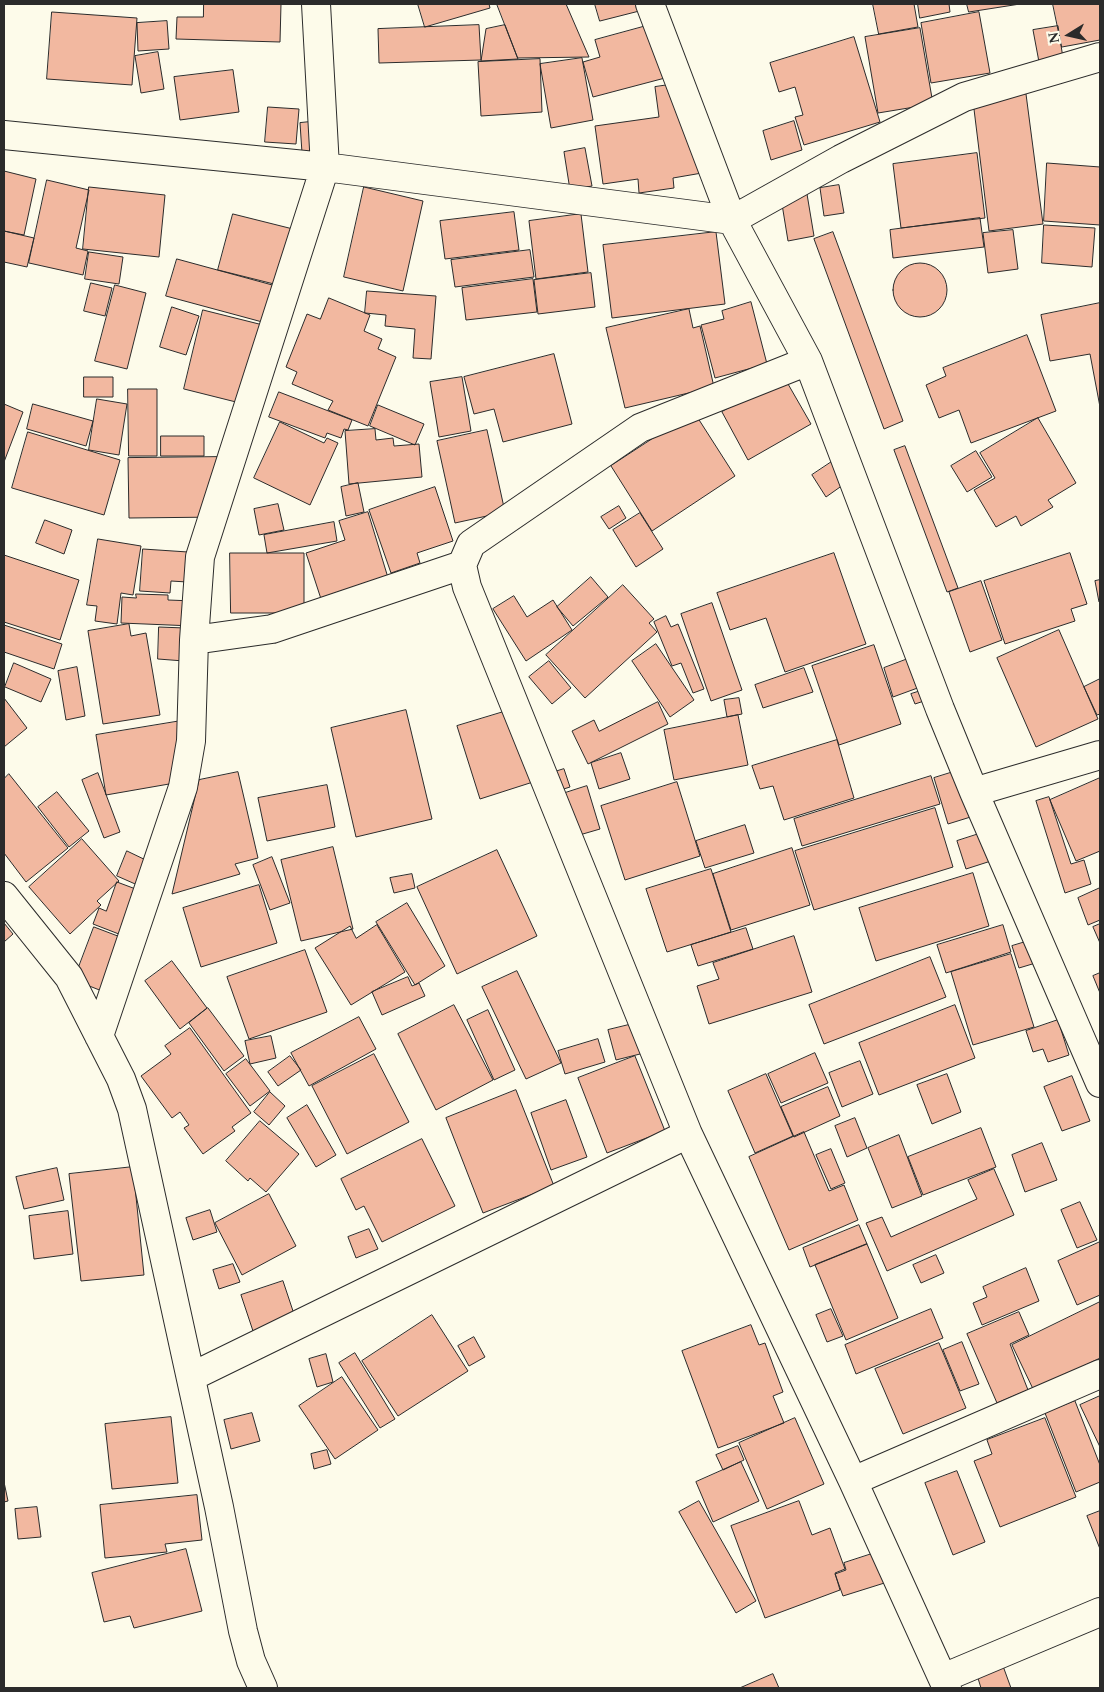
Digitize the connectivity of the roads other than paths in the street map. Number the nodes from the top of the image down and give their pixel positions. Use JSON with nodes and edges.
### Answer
{"nodes":[{"id":1,"x":316,"y":4,"type":"edge"},
{"id":2,"x":650,"y":4,"type":"edge"},
{"id":3,"x":1100,"y":57,"type":"edge"},
{"id":4,"x":4,"y":135,"type":"edge"},
{"id":5,"x":326,"y":167,"type":"junction"},
{"id":6,"x":732,"y":220,"type":"junction"},
{"id":7,"x":808,"y":361,"type":"junction"},
{"id":8,"x":462,"y":565,"type":"junction"},
{"id":9,"x":194,"y":640,"type":"junction"},
{"id":10,"x":1100,"y":755,"type":"edge"},
{"id":11,"x":974,"y":792,"type":"junction"},
{"id":12,"x":4,"y":896,"type":"edge"},
{"id":13,"x":99,"y":1036,"type":"junction"},
{"id":14,"x":1100,"y":1083,"type":"edge"},
{"id":15,"x":688,"y":1134,"type":"junction"},
{"id":16,"x":1100,"y":1374,"type":"edge"},
{"id":17,"x":191,"y":1377,"type":"junction"},
{"id":18,"x":853,"y":1481,"type":"junction"},
{"id":19,"x":1100,"y":1612,"type":"edge"},
{"id":20,"x":945,"y":1683,"type":"edge"},
{"id":21,"x":263,"y":1688,"type":"edge"}],
"edges":[{"from":1,"to":5,"type":"street"},
{"from":2,"to":6,"type":"street"},
{"from":3,"to":6,"type":"street"},
{"from":4,"to":5,"type":"street"},
{"from":5,"to":6,"type":"street"},
{"from":5,"to":9,"type":"street"},
{"from":6,"to":7,"type":"street"},
{"from":7,"to":8,"type":"street"},
{"from":7,"to":11,"type":"street"},
{"from":8,"to":9,"type":"street"},
{"from":8,"to":15,"type":"street"},
{"from":9,"to":13,"type":"street"},
{"from":10,"to":11,"type":"street"},
{"from":11,"to":14,"type":"street"},
{"from":12,"to":13,"type":"street"},
{"from":13,"to":17,"type":"street"},
{"from":15,"to":17,"type":"street"},
{"from":15,"to":18,"type":"street"},
{"from":16,"to":18,"type":"street"},
{"from":17,"to":21,"type":"street"},
{"from":18,"to":20,"type":"street"},
{"from":19,"to":20,"type":"street"}]}
